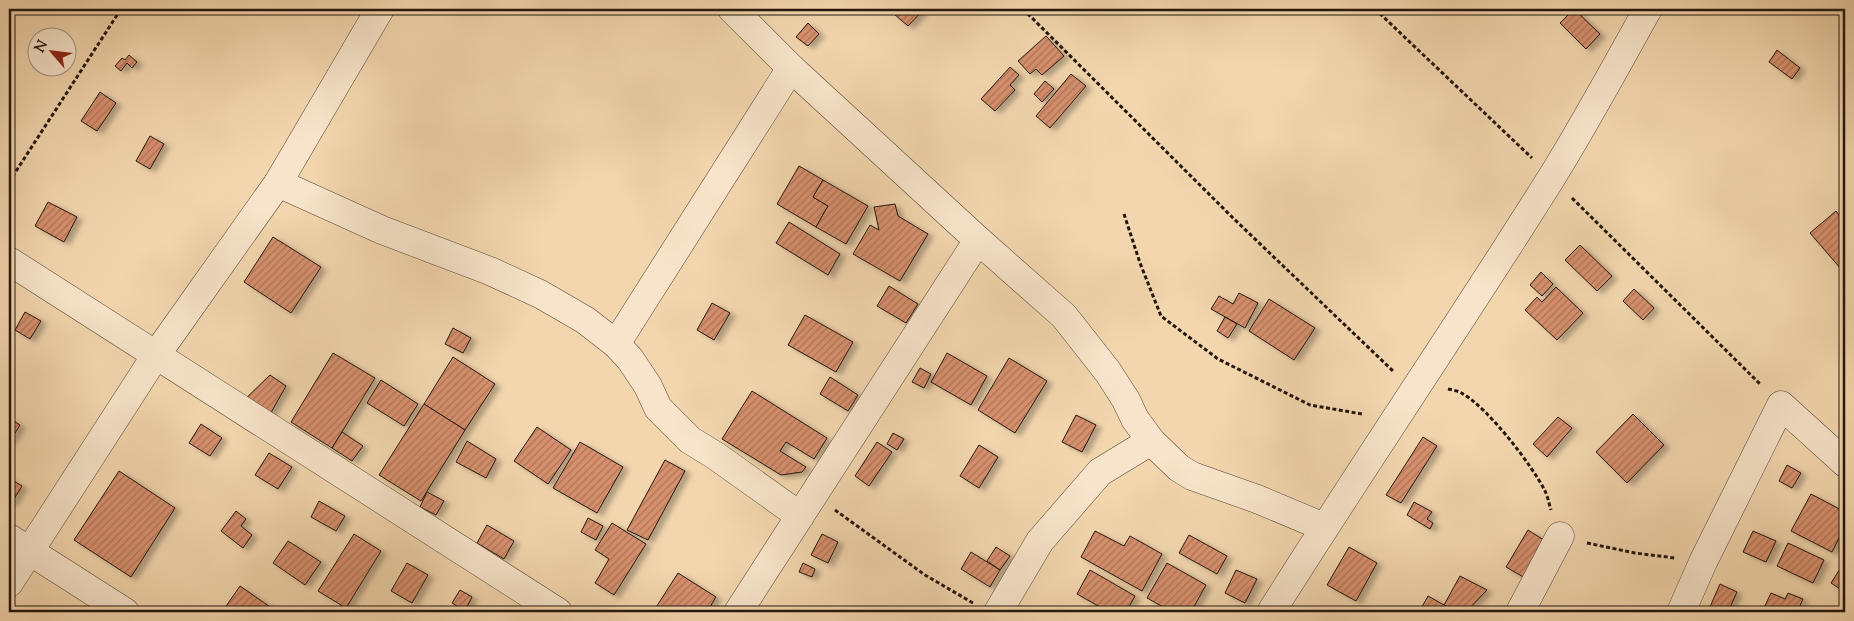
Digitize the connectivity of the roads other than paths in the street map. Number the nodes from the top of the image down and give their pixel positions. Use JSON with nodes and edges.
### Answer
{"nodes":[{"id":1,"x":380,"y":9,"type":"edge"},
{"id":2,"x":732,"y":9,"type":"edge"},
{"id":3,"x":1648,"y":9,"type":"edge"},
{"id":4,"x":791,"y":68,"type":"junction"},
{"id":5,"x":278,"y":183,"type":"junction"},
{"id":6,"x":978,"y":240,"type":"junction"},
{"id":7,"x":9,"y":261,"type":"edge"},
{"id":8,"x":616,"y":344,"type":"junction"},
{"id":9,"x":156,"y":355,"type":"junction"},
{"id":10,"x":1151,"y":441,"type":"junction"},
{"id":11,"x":1845,"y":463,"type":"edge"},
{"id":12,"x":807,"y":505,"type":"junction"},
{"id":13,"x":1324,"y":527,"type":"junction"},
{"id":14,"x":1560,"y":536,"type":"road end"},
{"id":15,"x":19,"y":544,"type":"edge"},
{"id":16,"x":9,"y":583,"type":"edge"},
{"id":17,"x":989,"y":610,"type":"edge"},
{"id":18,"x":125,"y":612,"type":"edge"},
{"id":19,"x":558,"y":612,"type":"edge"},
{"id":20,"x":738,"y":612,"type":"edge"},
{"id":21,"x":1271,"y":612,"type":"edge"},
{"id":22,"x":1520,"y":612,"type":"edge"},
{"id":23,"x":1681,"y":612,"type":"edge"}],
"edges":[{"from":1,"to":5,"type":"street"},
{"from":2,"to":4,"type":"street"},
{"from":3,"to":13,"type":"street"},
{"from":4,"to":6,"type":"street"},
{"from":4,"to":8,"type":"street"},
{"from":5,"to":8,"type":"street"},
{"from":5,"to":9,"type":"street"},
{"from":6,"to":10,"type":"street"},
{"from":6,"to":12,"type":"street"},
{"from":7,"to":9,"type":"street"},
{"from":8,"to":12,"type":"street"},
{"from":9,"to":15,"type":"street"},
{"from":9,"to":19,"type":"street"},
{"from":10,"to":13,"type":"street"},
{"from":10,"to":17,"type":"street"},
{"from":11,"to":23,"type":"street"},
{"from":12,"to":20,"type":"street"},
{"from":13,"to":21,"type":"street"},
{"from":14,"to":22,"type":"street"},
{"from":15,"to":16,"type":"street"},
{"from":15,"to":18,"type":"street"}]}
